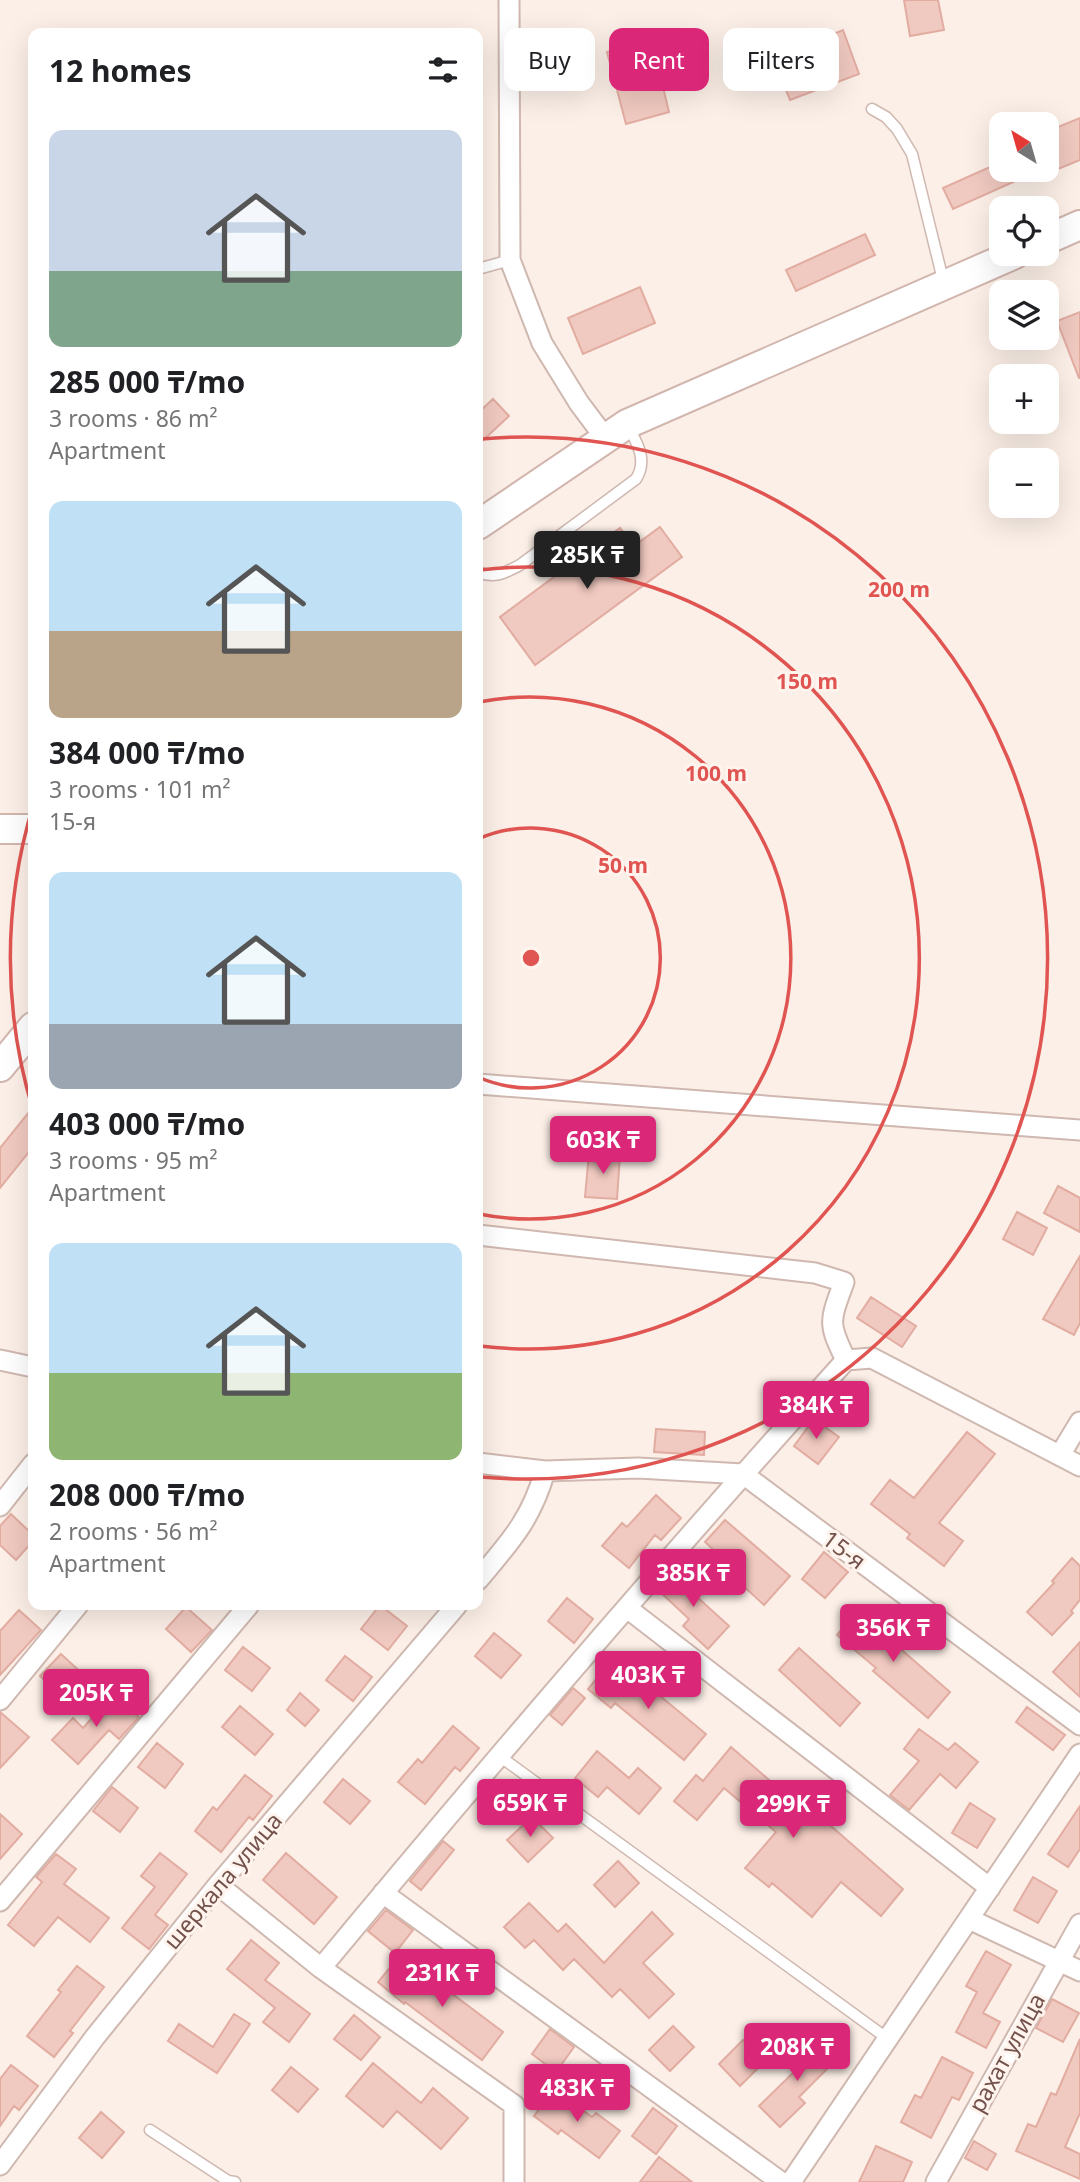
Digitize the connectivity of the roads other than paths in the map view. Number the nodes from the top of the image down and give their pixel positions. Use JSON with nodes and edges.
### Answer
{"nodes":[{"id":1,"x":509,"y":0,"type":"edge"},
{"id":2,"x":872,"y":109,"type":"dead end"},
{"id":3,"x":1080,"y":225,"type":"edge"},
{"id":4,"x":1059,"y":234,"type":"edge"},
{"id":5,"x":510,"y":260,"type":"junction"},
{"id":6,"x":989,"y":265,"type":"edge"},
{"id":7,"x":483,"y":268,"type":"edge"},
{"id":8,"x":944,"y":284,"type":"junction"},
{"id":9,"x":617,"y":431,"type":"junction"},
{"id":10,"x":483,"y":522,"type":"edge"},
{"id":11,"x":483,"y":574,"type":"edge"},
{"id":12,"x":0,"y":829,"type":"edge"},
{"id":13,"x":28,"y":829,"type":"edge"},
{"id":14,"x":28,"y":1035,"type":"edge"},
{"id":15,"x":16,"y":1055,"type":"edge"},
{"id":16,"x":483,"y":1084,"type":"edge"},
{"id":17,"x":1080,"y":1130,"type":"edge"},
{"id":18,"x":483,"y":1236,"type":"edge"},
{"id":19,"x":0,"y":1360,"type":"edge"},
{"id":20,"x":846,"y":1360,"type":"junction"},
{"id":21,"x":28,"y":1366,"type":"edge"},
{"id":22,"x":1080,"y":1422,"type":"edge"},
{"id":23,"x":1060,"y":1455,"type":"junction"},
{"id":24,"x":483,"y":1464,"type":"edge"},
{"id":25,"x":1080,"y":1466,"type":"edge"},
{"id":26,"x":28,"y":1470,"type":"edge"},
{"id":27,"x":545,"y":1471,"type":"junction"},
{"id":28,"x":743,"y":1474,"type":"junction"},
{"id":29,"x":0,"y":1506,"type":"edge"},
{"id":30,"x":483,"y":1574,"type":"edge"},
{"id":31,"x":627,"y":1608,"type":"junction"},
{"id":32,"x":74,"y":1610,"type":"edge"},
{"id":33,"x":244,"y":1610,"type":"edge"},
{"id":34,"x":453,"y":1610,"type":"edge"},
{"id":35,"x":0,"y":1700,"type":"edge"},
{"id":36,"x":1080,"y":1725,"type":"edge"},
{"id":37,"x":1080,"y":1754,"type":"edge"},
{"id":38,"x":498,"y":1755,"type":"junction"},
{"id":39,"x":218,"y":1885,"type":"junction"},
{"id":40,"x":990,"y":1888,"type":"junction"},
{"id":41,"x":383,"y":1893,"type":"junction"},
{"id":42,"x":0,"y":1901,"type":"edge"},
{"id":43,"x":969,"y":1919,"type":"junction"},
{"id":44,"x":1080,"y":1924,"type":"edge"},
{"id":45,"x":1058,"y":1962,"type":"junction"},
{"id":46,"x":321,"y":1968,"type":"junction"},
{"id":47,"x":1080,"y":1971,"type":"edge"},
{"id":48,"x":888,"y":2039,"type":"junction"},
{"id":49,"x":150,"y":2130,"type":"dead end"},
{"id":50,"x":0,"y":2165,"type":"edge"},
{"id":51,"x":235,"y":2182,"type":"edge"},
{"id":52,"x":514,"y":2182,"type":"edge"},
{"id":53,"x":781,"y":2182,"type":"edge"},
{"id":54,"x":791,"y":2182,"type":"edge"},
{"id":55,"x":936,"y":2182,"type":"edge"}],
"edges":[{"from":1,"to":5,"type":"street"},
{"from":2,"to":8,"type":"lane"},
{"from":3,"to":4,"type":"main road"},
{"from":5,"to":7,"type":"lane"},
{"from":5,"to":9,"type":"street"},
{"from":6,"to":8,"type":"main road"},
{"from":8,"to":9,"type":"main road"},
{"from":9,"to":10,"type":"main road"},
{"from":9,"to":11,"type":"lane"},
{"from":12,"to":13,"type":"main road"},
{"from":14,"to":15,"type":"main road"},
{"from":16,"to":17,"type":"street"},
{"from":18,"to":20,"type":"street"},
{"from":19,"to":21,"type":"street"},
{"from":20,"to":23,"type":"street"},
{"from":20,"to":28,"type":"street"},
{"from":22,"to":23,"type":"street"},
{"from":23,"to":25,"type":"street"},
{"from":24,"to":27,"type":"street"},
{"from":26,"to":29,"type":"street"},
{"from":27,"to":28,"type":"street"},
{"from":27,"to":30,"type":"street"},
{"from":28,"to":31,"type":"street"},
{"from":28,"to":36,"type":"street","name":"15-я"},
{"from":31,"to":38,"type":"street"},
{"from":31,"to":40,"type":"street"},
{"from":32,"to":35,"type":"street"},
{"from":33,"to":42,"type":"street"},
{"from":34,"to":39,"type":"street","name":"шеркала улица"},
{"from":37,"to":40,"type":"street"},
{"from":38,"to":41,"type":"street"},
{"from":38,"to":48,"type":"lane"},
{"from":39,"to":46,"type":"street"},
{"from":39,"to":50,"type":"street","name":"шеркала улица"},
{"from":40,"to":43,"type":"street"},
{"from":41,"to":46,"type":"street"},
{"from":41,"to":53,"type":"street"},
{"from":43,"to":45,"type":"street"},
{"from":43,"to":48,"type":"street"},
{"from":44,"to":45,"type":"street","name":"рахат улица"},
{"from":45,"to":47,"type":"street"},
{"from":45,"to":55,"type":"street","name":"рахат улица"},
{"from":46,"to":52,"type":"street"},
{"from":48,"to":54,"type":"street"},
{"from":49,"to":51,"type":"lane"}]}
